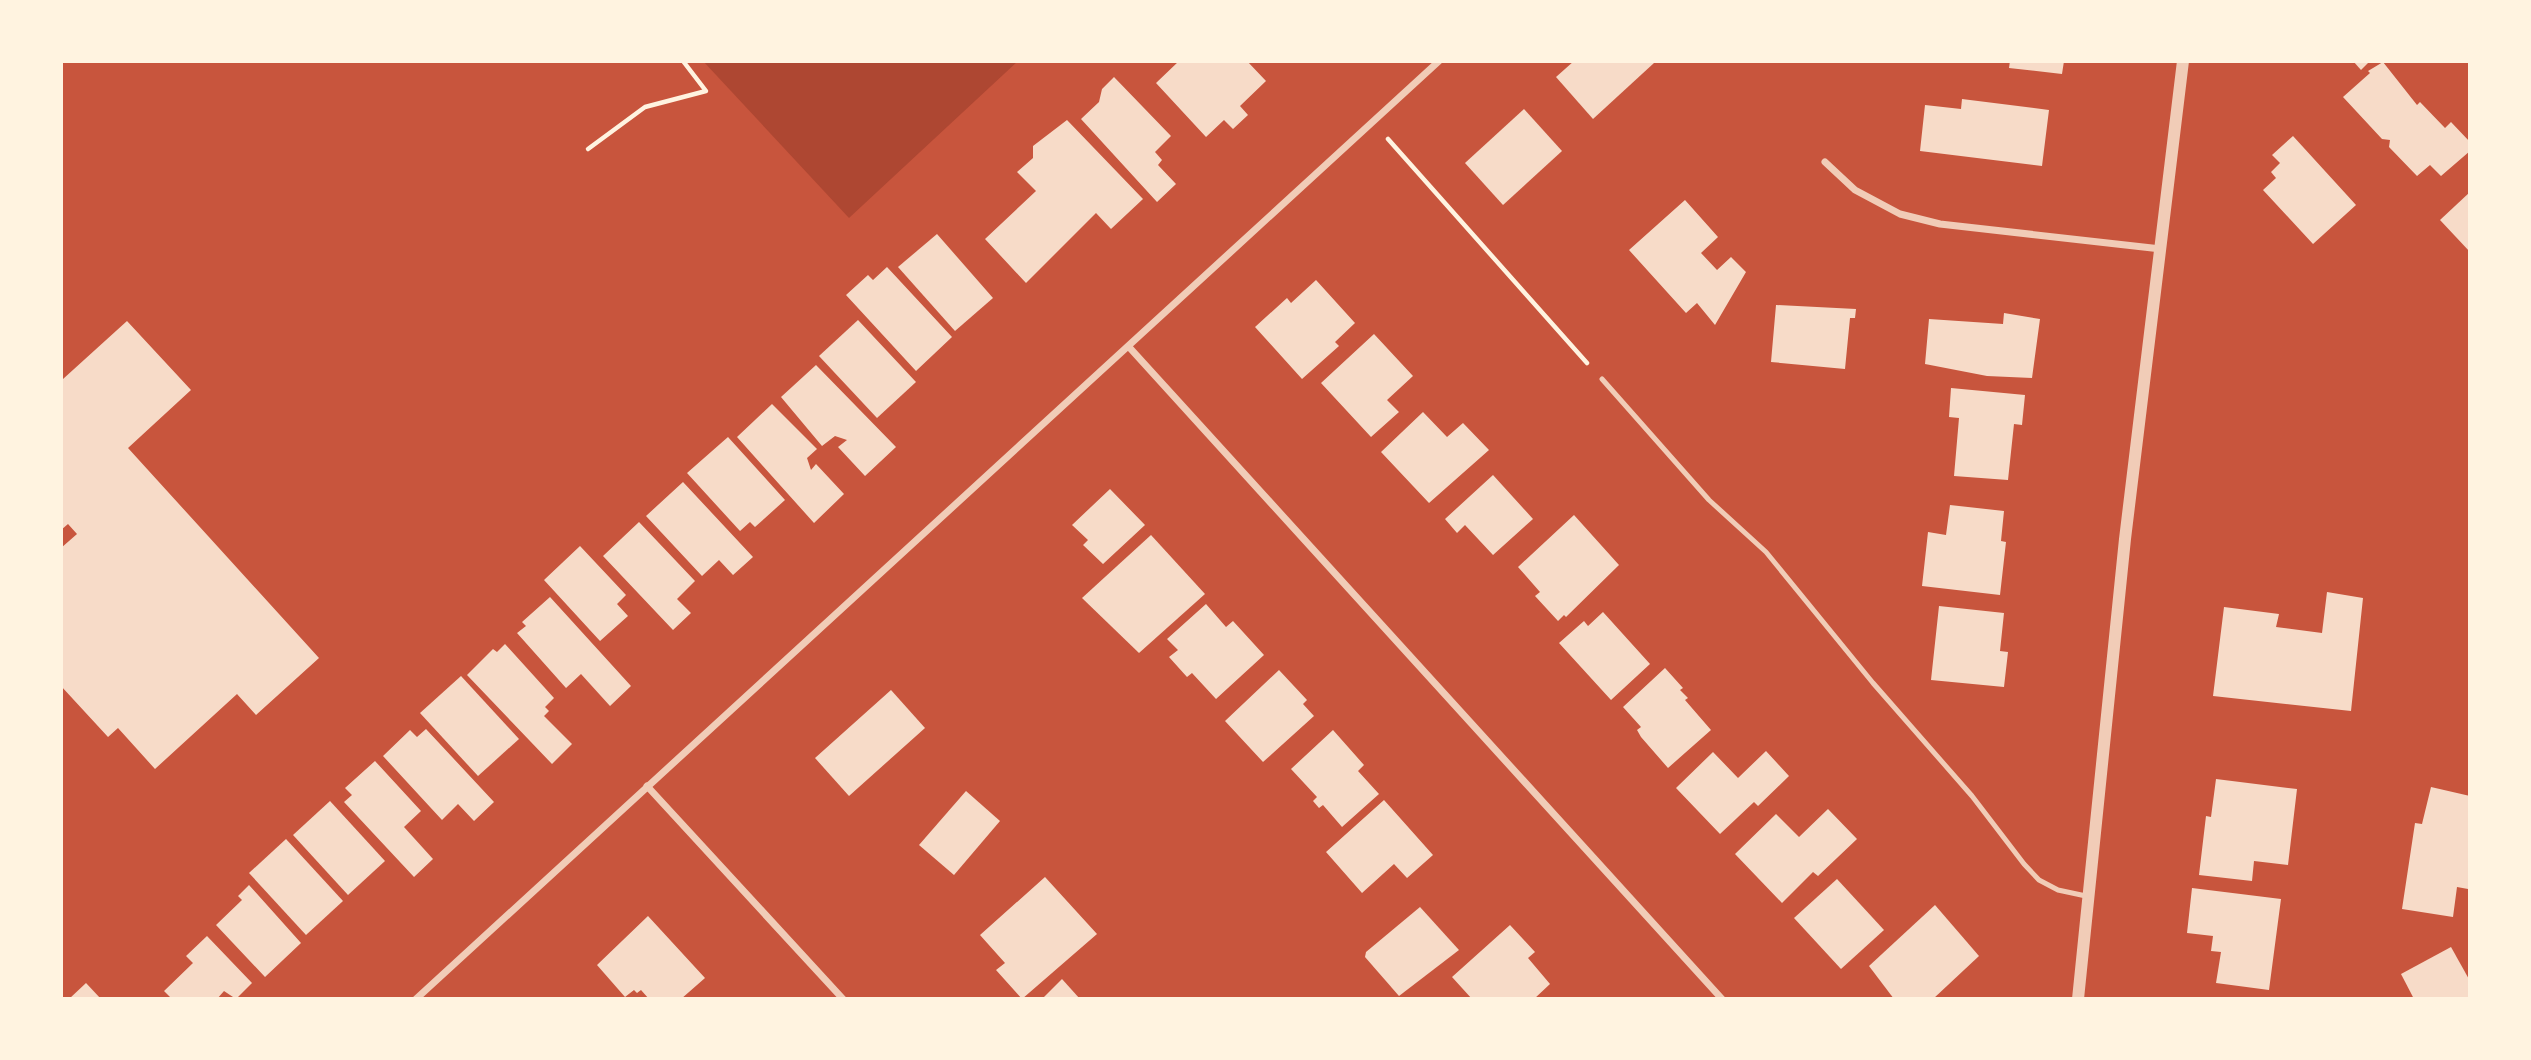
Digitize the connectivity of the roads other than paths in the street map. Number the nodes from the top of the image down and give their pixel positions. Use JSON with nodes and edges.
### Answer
{"nodes":[{"id":1,"x":1439,"y":61,"type":"edge"},
{"id":2,"x":2183,"y":61,"type":"edge"},
{"id":3,"x":1825,"y":162,"type":"dead end"},
{"id":4,"x":2163,"y":250,"type":"junction"},
{"id":5,"x":1129,"y":347,"type":"junction"},
{"id":6,"x":1602,"y":379,"type":"road end"},
{"id":7,"x":647,"y":786,"type":"junction"},
{"id":8,"x":2090,"y":897,"type":"junction"},
{"id":9,"x":416,"y":999,"type":"edge"},
{"id":10,"x":843,"y":999,"type":"edge"},
{"id":11,"x":1722,"y":999,"type":"edge"},
{"id":12,"x":2078,"y":999,"type":"edge"}],
"edges":[{"from":1,"to":5,"type":"street"},
{"from":2,"to":4,"type":"street"},
{"from":3,"to":4,"type":"street"},
{"from":4,"to":8,"type":"street"},
{"from":5,"to":7,"type":"street"},
{"from":5,"to":11,"type":"street"},
{"from":6,"to":8,"type":"lane"},
{"from":7,"to":9,"type":"street"},
{"from":7,"to":10,"type":"street"},
{"from":8,"to":12,"type":"street"}]}
